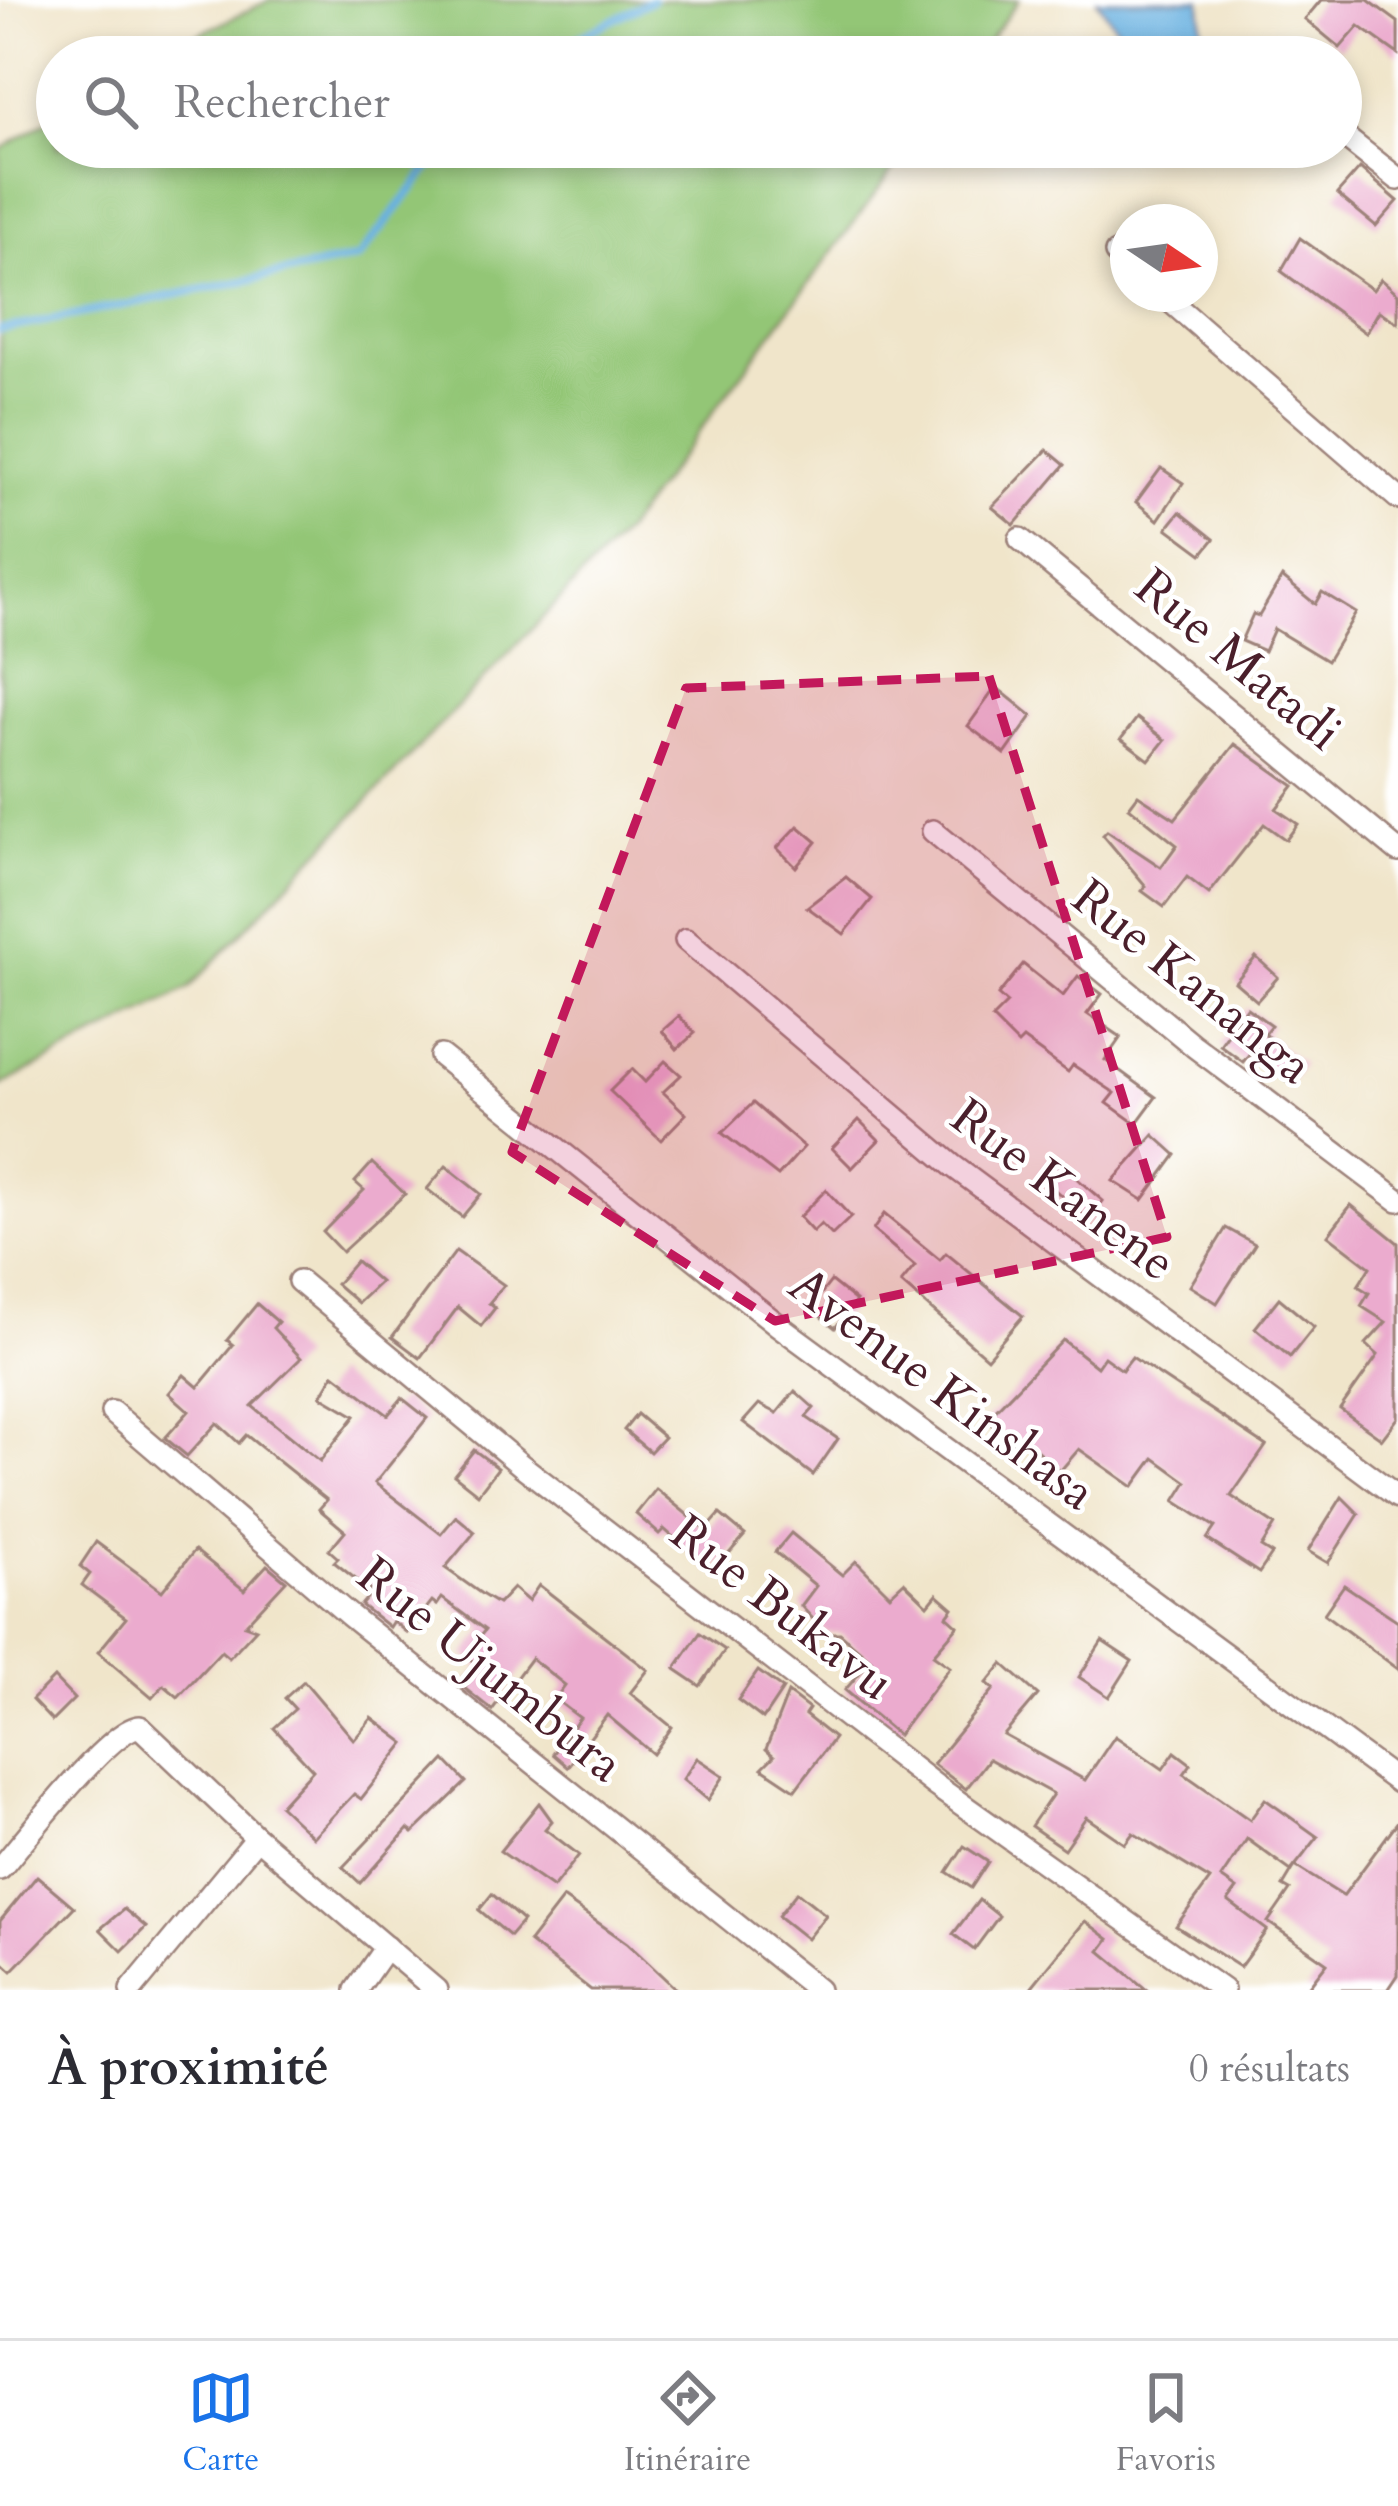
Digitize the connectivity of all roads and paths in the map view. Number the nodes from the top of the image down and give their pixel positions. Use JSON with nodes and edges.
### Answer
{"nodes":[{"id":1,"x":1362,"y":151,"type":"edge"},
{"id":2,"x":1398,"y":179,"type":"edge"},
{"id":3,"x":1183,"y":312,"type":"edge"},
{"id":4,"x":1398,"y":498,"type":"edge"},
{"id":5,"x":1020,"y":538,"type":"dead end"},
{"id":6,"x":932,"y":831,"type":"dead end"},
{"id":7,"x":1398,"y":851,"type":"edge"},
{"id":8,"x":686,"y":940,"type":"dead end"},
{"id":9,"x":441,"y":1056,"type":"dead end"},
{"id":10,"x":1398,"y":1200,"type":"edge"},
{"id":11,"x":299,"y":1281,"type":"dead end"},
{"id":12,"x":112,"y":1412,"type":"dead end"},
{"id":13,"x":1398,"y":1497,"type":"edge"},
{"id":14,"x":1398,"y":1782,"type":"edge"},
{"id":15,"x":257,"y":1838,"type":"junction"},
{"id":16,"x":0,"y":1869,"type":"edge"},
{"id":17,"x":386,"y":1947,"type":"junction"},
{"id":18,"x":131,"y":1990,"type":"edge"},
{"id":19,"x":356,"y":1990,"type":"edge"},
{"id":20,"x":436,"y":1990,"type":"edge"},
{"id":21,"x":818,"y":1990,"type":"edge"},
{"id":22,"x":1223,"y":1990,"type":"edge"}],
"edges":[{"from":1,"to":2,"type":"street"},
{"from":3,"to":4,"type":"street"},
{"from":5,"to":7,"type":"street","name":"Rue Matadi"},
{"from":6,"to":10,"type":"street","name":"Rue Kananga"},
{"from":8,"to":13,"type":"street","name":"Rue Kanene"},
{"from":9,"to":14,"type":"street","name":"Avenue Kinshasa"},
{"from":11,"to":22,"type":"street","name":"Rue Bukavu"},
{"from":12,"to":21,"type":"street","name":"Rue Ujumbura"},
{"from":15,"to":16,"type":"street"},
{"from":15,"to":17,"type":"street"},
{"from":15,"to":18,"type":"street"},
{"from":17,"to":19,"type":"street"},
{"from":17,"to":20,"type":"street"}]}
